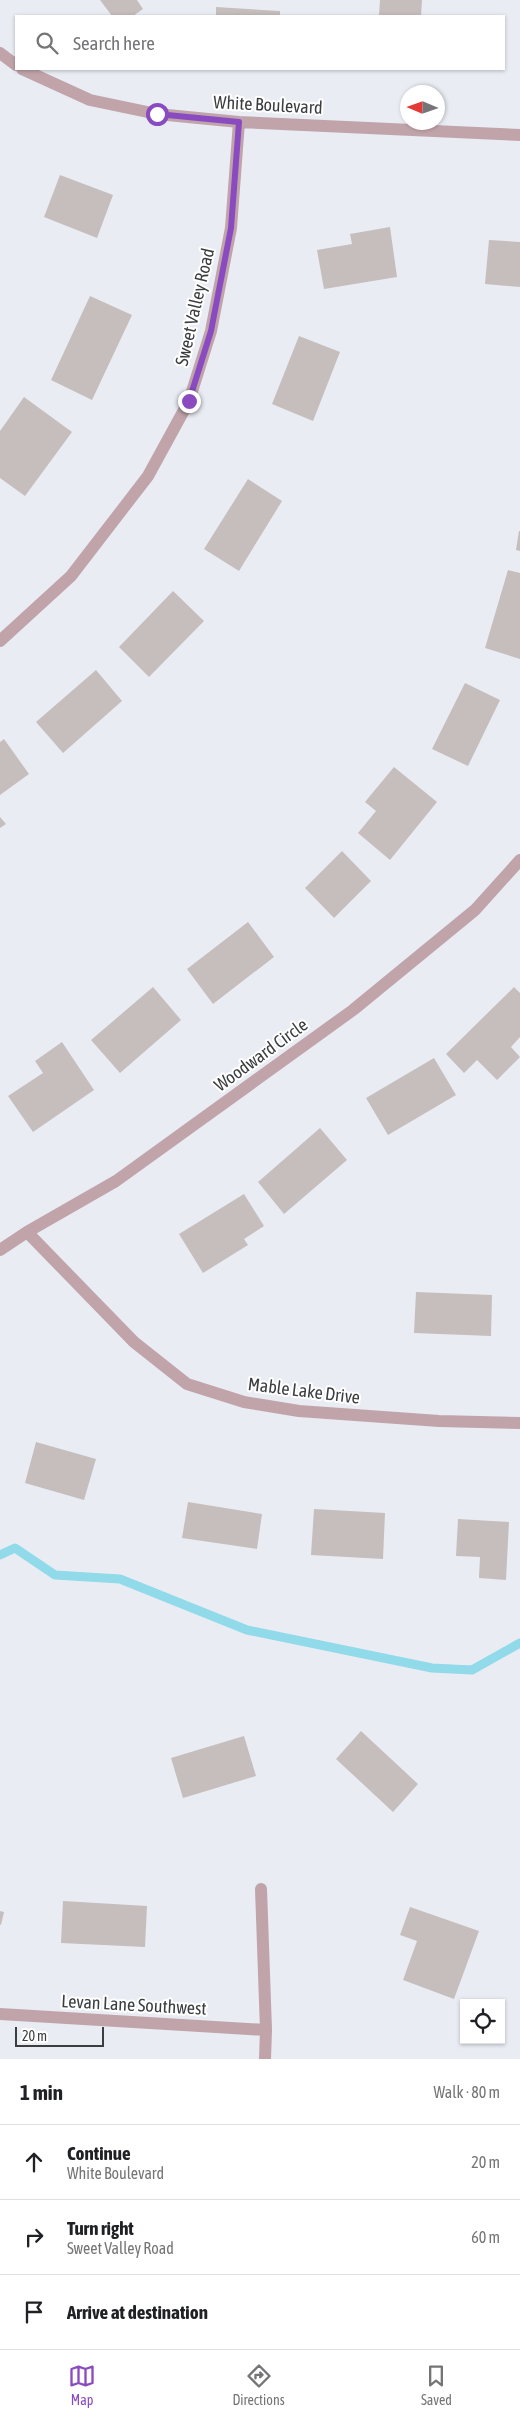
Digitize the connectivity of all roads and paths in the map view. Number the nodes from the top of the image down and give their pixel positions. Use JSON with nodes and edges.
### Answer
{"nodes":[{"id":1,"x":0,"y":53,"type":"edge"},
{"id":2,"x":15,"y":64,"type":"edge"},
{"id":3,"x":24,"y":70,"type":"edge"},
{"id":4,"x":239,"y":122,"type":"junction"},
{"id":5,"x":520,"y":135,"type":"edge"},
{"id":6,"x":0,"y":641,"type":"edge"},
{"id":7,"x":520,"y":860,"type":"edge"},
{"id":8,"x":27,"y":1232,"type":"junction"},
{"id":9,"x":0,"y":1250,"type":"edge"},
{"id":10,"x":520,"y":1422,"type":"edge"},
{"id":11,"x":261,"y":1889,"type":"dead end"},
{"id":12,"x":0,"y":2014,"type":"edge"},
{"id":13,"x":266,"y":2030,"type":"junction"},
{"id":14,"x":265,"y":2059,"type":"edge"}],
"edges":[{"from":1,"to":2,"type":"street"},
{"from":3,"to":4,"type":"street","name":"White Boulevard"},
{"from":4,"to":5,"type":"street","name":"White Boulevard"},
{"from":4,"to":6,"type":"street","name":"Sweet Valley Road"},
{"from":7,"to":8,"type":"street","name":"Woodward Circle"},
{"from":8,"to":9,"type":"street","name":"Woodward Circle"},
{"from":8,"to":10,"type":"street","name":"Mable Lake Drive"},
{"from":11,"to":13,"type":"street"},
{"from":12,"to":13,"type":"street","name":"Levan Lane Southwest"},
{"from":13,"to":14,"type":"street"}]}
